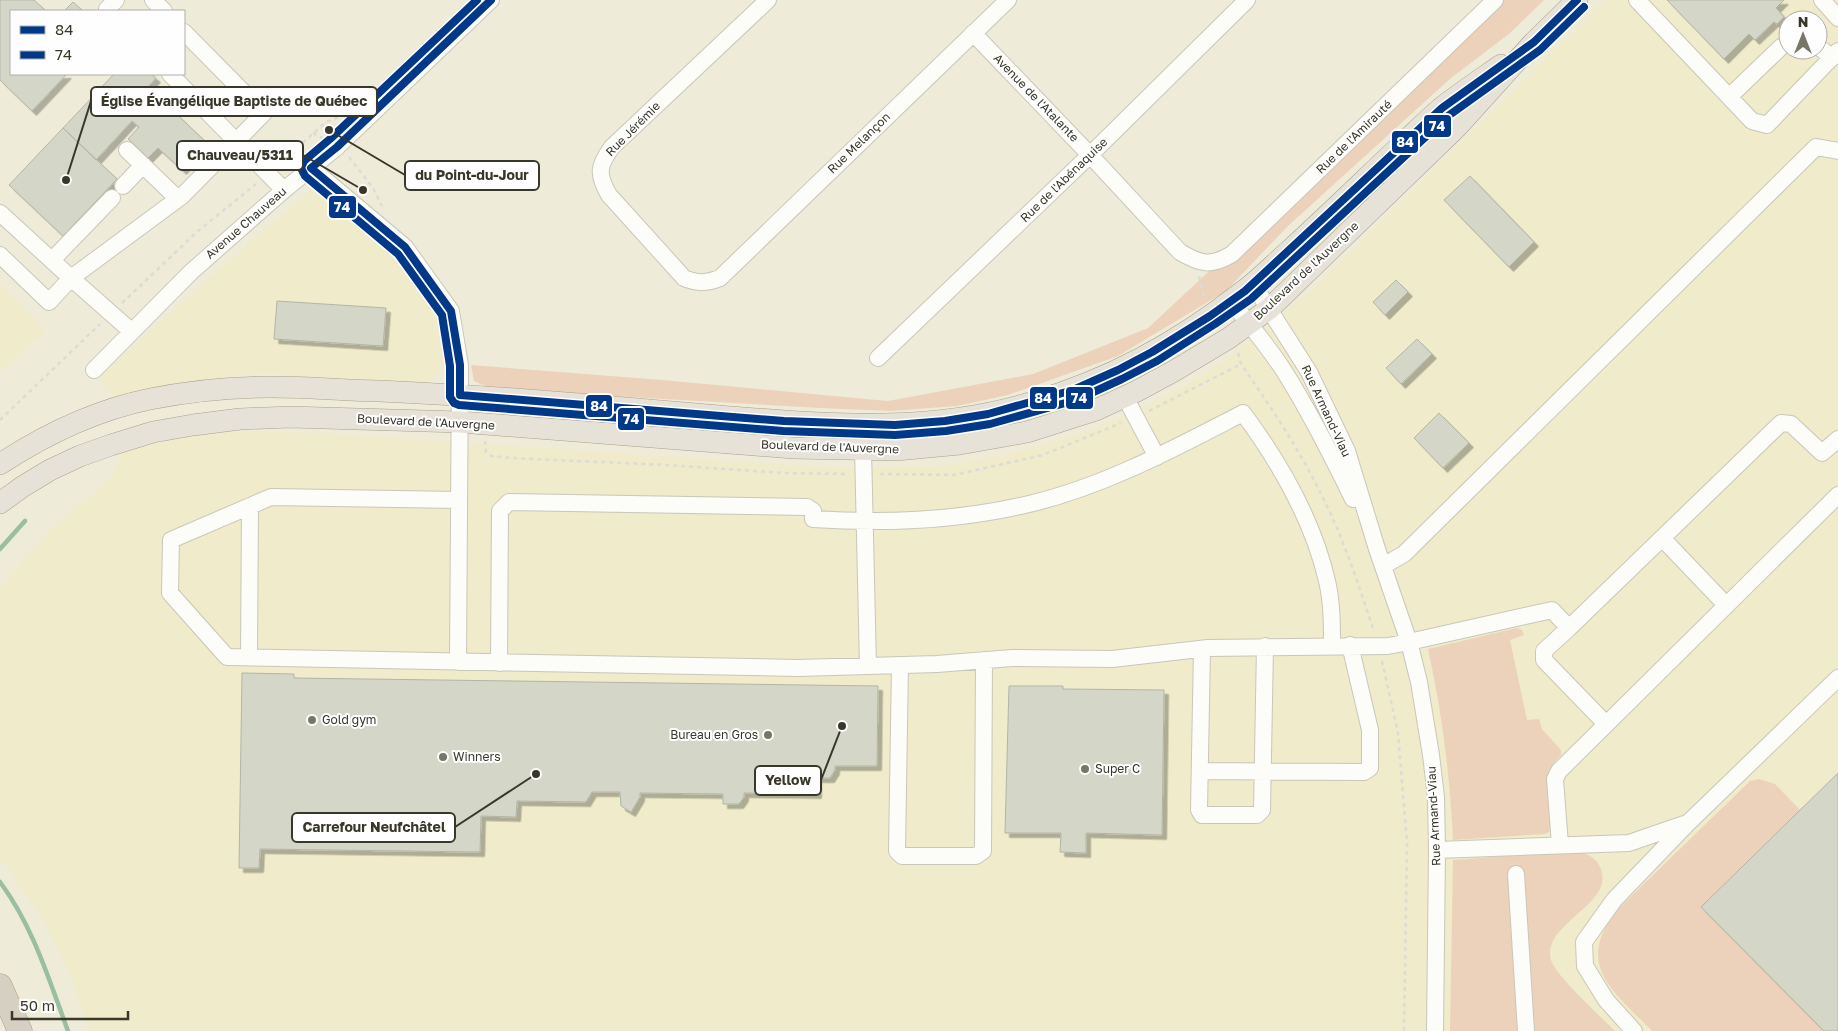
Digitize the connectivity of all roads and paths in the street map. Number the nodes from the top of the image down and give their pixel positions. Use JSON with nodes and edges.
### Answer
{"nodes":[{"id":1,"x":116,"y":0,"type":"edge"},
{"id":2,"x":153,"y":0,"type":"edge"},
{"id":3,"x":491,"y":0,"type":"edge"},
{"id":4,"x":768,"y":0,"type":"edge"},
{"id":5,"x":1008,"y":0,"type":"edge"},
{"id":6,"x":1247,"y":0,"type":"edge"},
{"id":7,"x":1495,"y":0,"type":"edge"},
{"id":8,"x":1578,"y":0,"type":"edge"},
{"id":9,"x":1637,"y":0,"type":"edge"},
{"id":10,"x":1822,"y":0,"type":"edge"},
{"id":11,"x":108,"y":10,"type":"edge"},
{"id":12,"x":163,"y":10,"type":"edge"},
{"id":13,"x":1838,"y":18,"type":"edge"},
{"id":14,"x":185,"y":33,"type":"edge"},
{"id":15,"x":974,"y":33,"type":"junction"},
{"id":16,"x":1534,"y":42,"type":"junction"},
{"id":17,"x":1778,"y":50,"type":"edge"},
{"id":18,"x":1835,"y":54,"type":"edge"},
{"id":19,"x":171,"y":75,"type":"edge"},
{"id":20,"x":1729,"y":97,"type":"junction"},
{"id":21,"x":362,"y":99,"type":"dead end"},
{"id":22,"x":313,"y":133,"type":"junction"},
{"id":23,"x":236,"y":140,"type":"junction"},
{"id":24,"x":337,"y":146,"type":"junction"},
{"id":25,"x":127,"y":150,"type":"dead end"},
{"id":26,"x":1838,"y":152,"type":"edge"},
{"id":27,"x":1090,"y":155,"type":"junction"},
{"id":28,"x":143,"y":165,"type":"junction"},
{"id":29,"x":311,"y":168,"type":"junction"},
{"id":30,"x":268,"y":173,"type":"junction"},
{"id":31,"x":284,"y":190,"type":"junction"},
{"id":32,"x":178,"y":199,"type":"junction"},
{"id":33,"x":383,"y":207,"type":"dead end"},
{"id":34,"x":0,"y":213,"type":"edge"},
{"id":35,"x":0,"y":255,"type":"edge"},
{"id":36,"x":52,"y":260,"type":"junction"},
{"id":37,"x":1203,"y":262,"type":"junction"},
{"id":38,"x":71,"y":278,"type":"junction"},
{"id":39,"x":708,"y":282,"type":"joint"},
{"id":40,"x":1253,"y":284,"type":"junction"},
{"id":41,"x":1204,"y":298,"type":"dead end"},
{"id":42,"x":1231,"y":301,"type":"junction"},
{"id":43,"x":1269,"y":309,"type":"junction"},
{"id":44,"x":111,"y":312,"type":"junction"},
{"id":45,"x":1249,"y":324,"type":"junction"},
{"id":46,"x":132,"y":331,"type":"junction"},
{"id":47,"x":878,"y":358,"type":"dead end"},
{"id":48,"x":1240,"y":358,"type":"dead end"},
{"id":49,"x":94,"y":370,"type":"dead end"},
{"id":50,"x":460,"y":395,"type":"junction"},
{"id":51,"x":1125,"y":397,"type":"junction"},
{"id":52,"x":1136,"y":417,"type":"junction"},
{"id":53,"x":0,"y":420,"type":"edge"},
{"id":54,"x":460,"y":422,"type":"junction"},
{"id":55,"x":483,"y":424,"type":"junction"},
{"id":56,"x":1838,"y":439,"type":"edge"},
{"id":57,"x":863,"y":449,"type":"junction"},
{"id":58,"x":1158,"y":457,"type":"junction"},
{"id":59,"x":0,"y":464,"type":"edge"},
{"id":60,"x":863,"y":474,"type":"junction"},
{"id":61,"x":1838,"y":495,"type":"edge"},
{"id":62,"x":459,"y":500,"type":"junction"},
{"id":63,"x":0,"y":503,"type":"edge"},
{"id":64,"x":250,"y":506,"type":"junction"},
{"id":65,"x":864,"y":522,"type":"junction"},
{"id":66,"x":1662,"y":538,"type":"junction"},
{"id":67,"x":1377,"y":548,"type":"junction"},
{"id":68,"x":1383,"y":566,"type":"junction"},
{"id":69,"x":1726,"y":605,"type":"junction"},
{"id":70,"x":1569,"y":628,"type":"junction"},
{"id":71,"x":1410,"y":642,"type":"junction"},
{"id":72,"x":1350,"y":645,"type":"junction"},
{"id":73,"x":1265,"y":646,"type":"junction"},
{"id":74,"x":1332,"y":646,"type":"junction"},
{"id":75,"x":1202,"y":649,"type":"junction"},
{"id":76,"x":250,"y":657,"type":"junction"},
{"id":77,"x":984,"y":660,"type":"junction"},
{"id":78,"x":458,"y":662,"type":"junction"},
{"id":79,"x":499,"y":663,"type":"junction"},
{"id":80,"x":900,"y":665,"type":"junction"},
{"id":81,"x":868,"y":666,"type":"junction"},
{"id":82,"x":1838,"y":678,"type":"edge"},
{"id":83,"x":1606,"y":724,"type":"junction"},
{"id":84,"x":1200,"y":771,"type":"junction"},
{"id":85,"x":1263,"y":772,"type":"junction"},
{"id":86,"x":1688,"y":822,"type":"junction"},
{"id":87,"x":1560,"y":845,"type":"junction"},
{"id":88,"x":1437,"y":850,"type":"junction"},
{"id":89,"x":1516,"y":874,"type":"dead end"},
{"id":90,"x":0,"y":986,"type":"edge"},
{"id":91,"x":20,"y":1031,"type":"edge"},
{"id":92,"x":1435,"y":1031,"type":"edge"},
{"id":93,"x":1526,"y":1031,"type":"edge"},
{"id":94,"x":1634,"y":1031,"type":"edge"}],
"edges":[{"from":1,"to":11,"type":"street"},
{"from":2,"to":12,"type":"street"},
{"from":3,"to":24,"type":"street","name":"Avenue Chauveau"},
{"from":4,"to":39,"type":"street","name":"Rue Jérémie"},
{"from":5,"to":15,"type":"street","name":"Rue Melançon"},
{"from":6,"to":27,"type":"street","name":"Rue de l'Abénaquise"},
{"from":7,"to":37,"type":"street","name":"Rue de l'Amirauté"},
{"from":8,"to":16,"type":"main road","name":"Boulevard de l'Auvergne"},
{"from":9,"to":20,"type":"street"},
{"from":10,"to":13,"type":"street"},
{"from":14,"to":23,"type":"street"},
{"from":15,"to":27,"type":"street","name":"Avenue de l'Atalante"},
{"from":15,"to":39,"type":"street","name":"Rue Melançon"},
{"from":16,"to":40,"type":"main road","name":"Boulevard de l'Auvergne"},
{"from":16,"to":43,"type":"main road","name":"Boulevard de l'Auvergne"},
{"from":17,"to":20,"type":"street"},
{"from":18,"to":20,"type":"street"},
{"from":19,"to":23,"type":"street"},
{"from":21,"to":22,"type":"path"},
{"from":22,"to":24,"type":"path"},
{"from":22,"to":30,"type":"path"},
{"from":23,"to":30,"type":"street"},
{"from":23,"to":32,"type":"street"},
{"from":24,"to":29,"type":"street","name":"Avenue Chauveau"},
{"from":24,"to":33,"type":"path"},
{"from":25,"to":28,"type":"street"},
{"from":26,"to":68,"type":"street"},
{"from":27,"to":37,"type":"street","name":"Avenue de l'Atalante"},
{"from":27,"to":47,"type":"street","name":"Rue de l'Abénaquise"},
{"from":28,"to":32,"type":"street"},
{"from":28,"to":36,"type":"street"},
{"from":29,"to":31,"type":"street","name":"Avenue Chauveau"},
{"from":29,"to":50,"type":"street"},
{"from":30,"to":31,"type":"street"},
{"from":30,"to":44,"type":"path"},
{"from":31,"to":46,"type":"street","name":"Avenue Chauveau"},
{"from":32,"to":38,"type":"street"},
{"from":34,"to":36,"type":"street"},
{"from":35,"to":38,"type":"street"},
{"from":36,"to":38,"type":"street"},
{"from":37,"to":41,"type":"path"},
{"from":38,"to":44,"type":"street"},
{"from":40,"to":42,"type":"main road","name":"Boulevard de l'Auvergne"},
{"from":40,"to":43,"type":"street","name":"Rue Armand-Viau"},
{"from":42,"to":45,"type":"street","name":"Rue Armand-Viau"},
{"from":42,"to":50,"type":"main road","name":"Boulevard de l'Auvergne"},
{"from":43,"to":45,"type":"main road","name":"Boulevard de l'Auvergne"},
{"from":43,"to":67,"type":"street","name":"Rue Armand-Viau"},
{"from":44,"to":46,"type":"street"},
{"from":44,"to":53,"type":"path"},
{"from":45,"to":51,"type":"main road","name":"Boulevard de l'Auvergne"},
{"from":45,"to":67,"type":"street","name":"Rue Armand-Viau"},
{"from":46,"to":49,"type":"street","name":"Avenue Chauveau"},
{"from":48,"to":52,"type":"path"},
{"from":50,"to":54,"type":"street"},
{"from":50,"to":59,"type":"main road","name":"Boulevard de l'Auvergne"},
{"from":51,"to":52,"type":"street"},
{"from":51,"to":57,"type":"main road","name":"Boulevard de l'Auvergne"},
{"from":52,"to":58,"type":"street"},
{"from":52,"to":60,"type":"path"},
{"from":54,"to":55,"type":"main road","name":"Boulevard de l'Auvergne"},
{"from":54,"to":62,"type":"street"},
{"from":54,"to":63,"type":"main road","name":"Boulevard de l'Auvergne"},
{"from":55,"to":57,"type":"main road","name":"Boulevard de l'Auvergne"},
{"from":55,"to":60,"type":"path"},
{"from":56,"to":66,"type":"street"},
{"from":57,"to":60,"type":"street"},
{"from":58,"to":65,"type":"street"},
{"from":58,"to":74,"type":"street"},
{"from":60,"to":65,"type":"street"},
{"from":61,"to":69,"type":"street"},
{"from":62,"to":64,"type":"street"},
{"from":62,"to":78,"type":"street"},
{"from":64,"to":76,"type":"street"},
{"from":64,"to":76,"type":"street"},
{"from":65,"to":79,"type":"street"},
{"from":65,"to":81,"type":"street"},
{"from":66,"to":69,"type":"street"},
{"from":66,"to":70,"type":"street"},
{"from":67,"to":68,"type":"street","name":"Rue Armand-Viau"},
{"from":68,"to":71,"type":"street","name":"Rue Armand-Viau"},
{"from":69,"to":83,"type":"street"},
{"from":70,"to":71,"type":"street"},
{"from":70,"to":83,"type":"street"},
{"from":71,"to":72,"type":"street"},
{"from":71,"to":88,"type":"street","name":"Rue Armand-Viau"},
{"from":72,"to":74,"type":"street"},
{"from":72,"to":85,"type":"street"},
{"from":73,"to":74,"type":"street"},
{"from":73,"to":75,"type":"street"},
{"from":73,"to":85,"type":"street"},
{"from":75,"to":77,"type":"street"},
{"from":75,"to":84,"type":"street"},
{"from":76,"to":78,"type":"street"},
{"from":77,"to":80,"type":"street"},
{"from":77,"to":80,"type":"street"},
{"from":78,"to":79,"type":"street"},
{"from":79,"to":81,"type":"street"},
{"from":80,"to":81,"type":"street"},
{"from":82,"to":86,"type":"street"},
{"from":83,"to":87,"type":"street"},
{"from":84,"to":85,"type":"street"},
{"from":84,"to":85,"type":"street"},
{"from":86,"to":87,"type":"street"},
{"from":86,"to":94,"type":"street"},
{"from":87,"to":88,"type":"street"},
{"from":88,"to":92,"type":"street","name":"Rue Armand-Viau"},
{"from":89,"to":93,"type":"street"},
{"from":90,"to":91,"type":"highway"}]}
